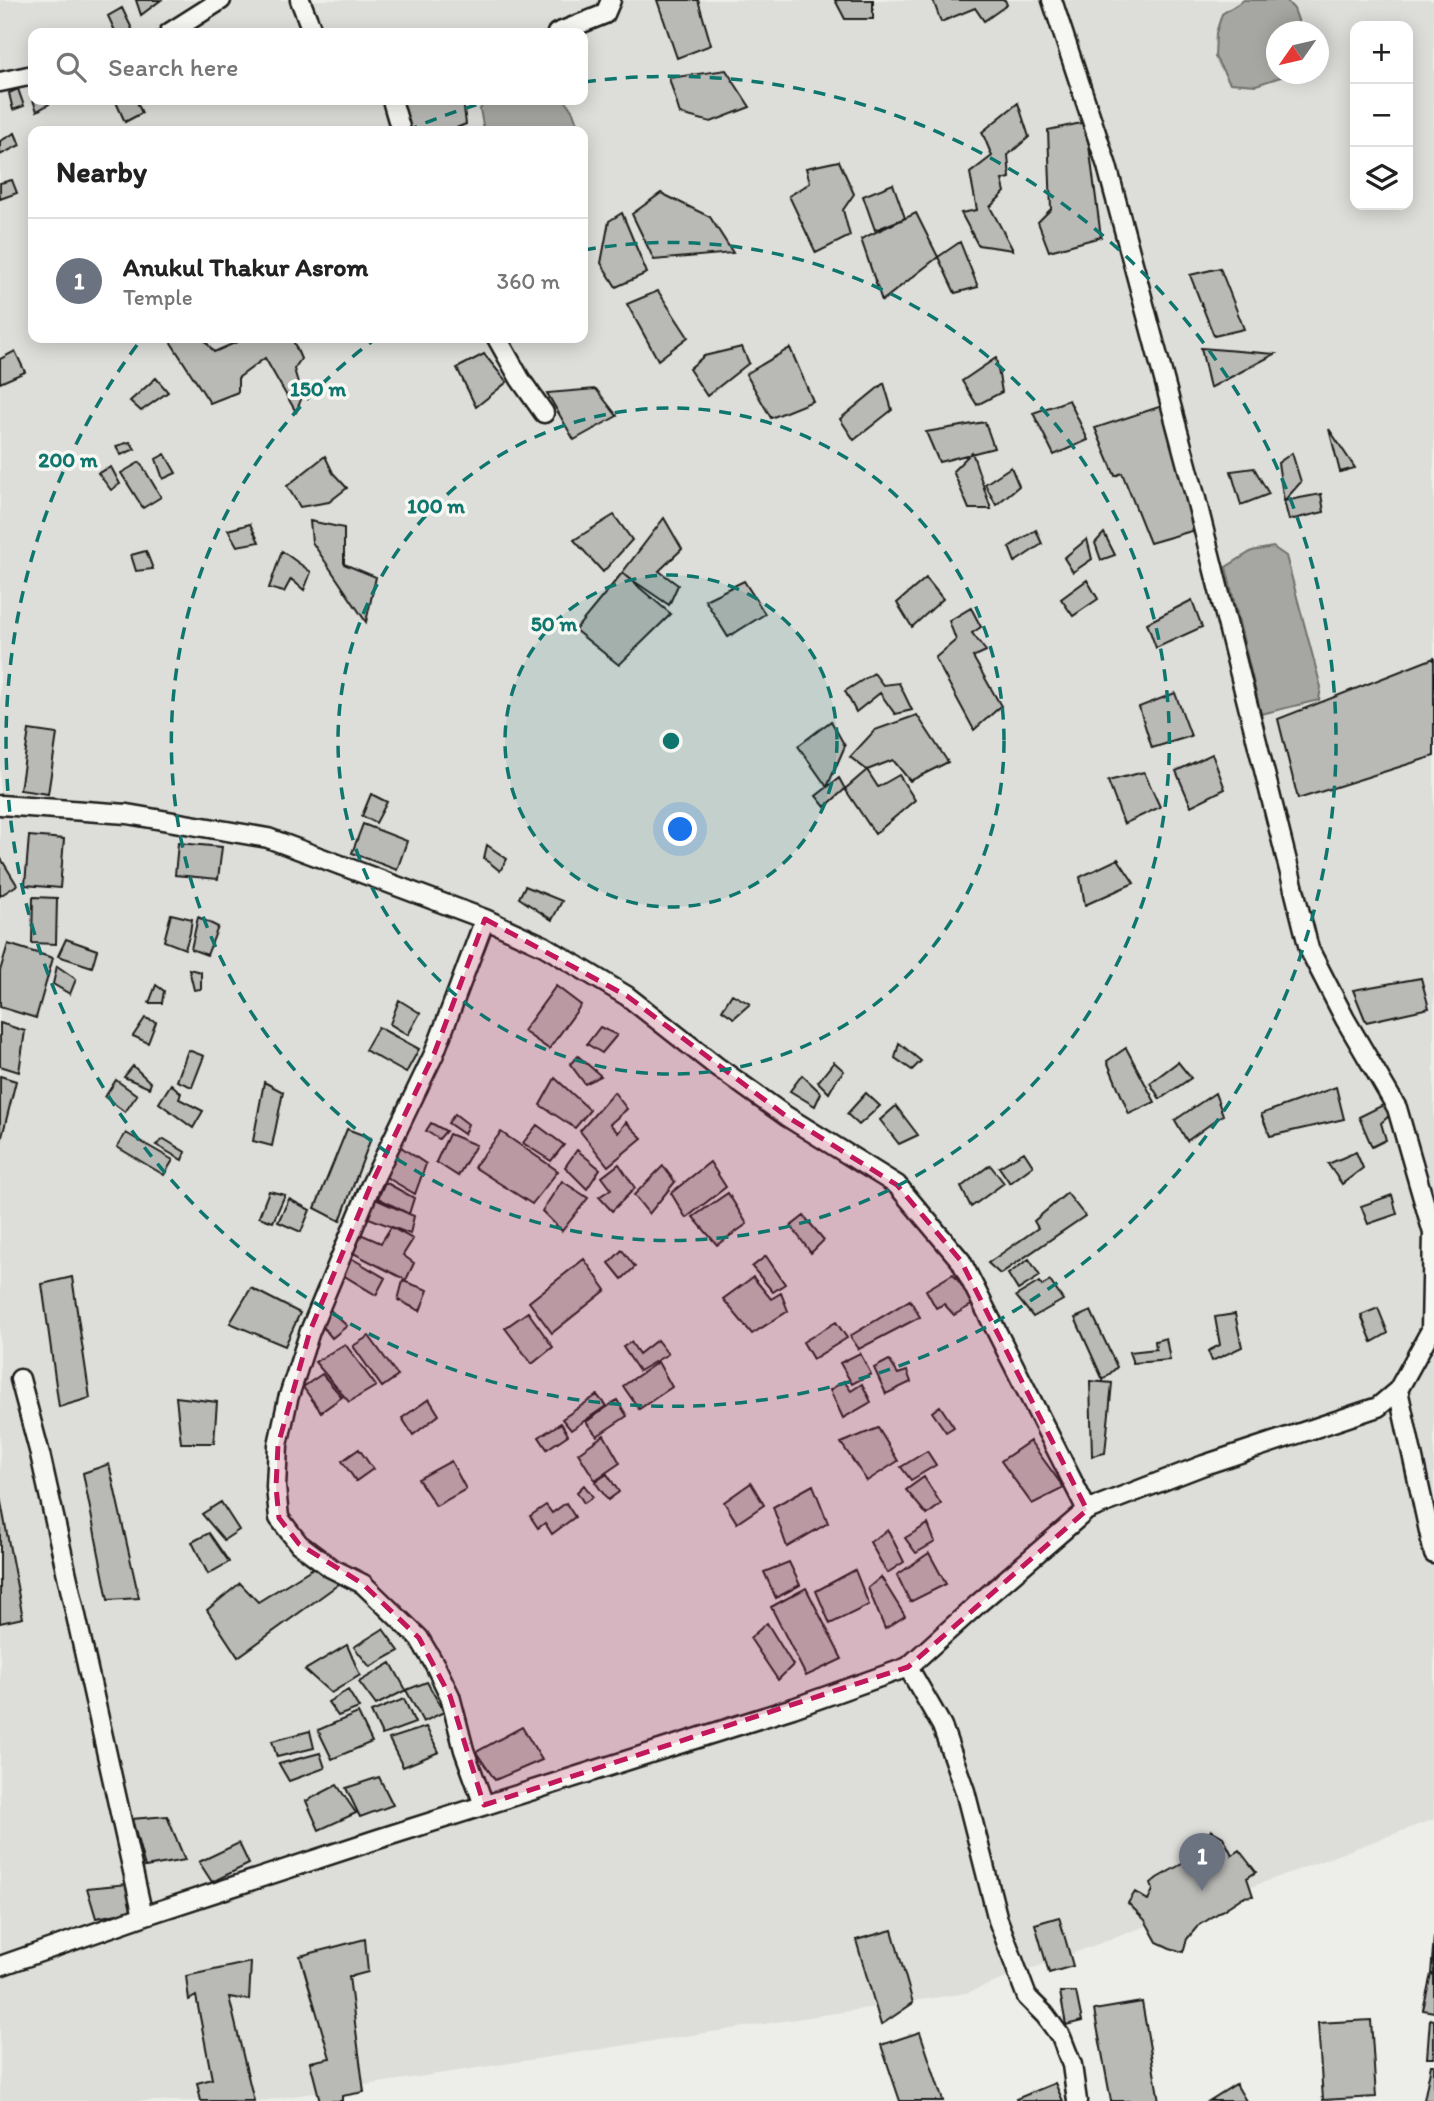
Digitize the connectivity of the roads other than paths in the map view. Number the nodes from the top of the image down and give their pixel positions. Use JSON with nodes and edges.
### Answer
{"nodes":[{"id":1,"x":221,"y":0,"type":"edge"},
{"id":2,"x":300,"y":0,"type":"edge"},
{"id":3,"x":611,"y":0,"type":"edge"},
{"id":4,"x":1052,"y":0,"type":"edge"},
{"id":5,"x":177,"y":28,"type":"edge"},
{"id":6,"x":311,"y":28,"type":"edge"},
{"id":7,"x":570,"y":28,"type":"edge"},
{"id":8,"x":28,"y":76,"type":"edge"},
{"id":9,"x":0,"y":82,"type":"edge"},
{"id":10,"x":393,"y":105,"type":"edge"},
{"id":11,"x":400,"y":126,"type":"edge"},
{"id":12,"x":500,"y":343,"type":"edge"},
{"id":13,"x":544,"y":413,"type":"dead end"},
{"id":14,"x":0,"y":805,"type":"edge"},
{"id":15,"x":485,"y":919,"type":"junction"},
{"id":16,"x":20,"y":1380,"type":"dead end"},
{"id":17,"x":1398,"y":1390,"type":"junction"},
{"id":18,"x":1087,"y":1510,"type":"junction"},
{"id":19,"x":1434,"y":1554,"type":"edge"},
{"id":20,"x":908,"y":1667,"type":"junction"},
{"id":21,"x":484,"y":1805,"type":"junction"},
{"id":22,"x":143,"y":1916,"type":"junction"},
{"id":23,"x":0,"y":1966,"type":"edge"},
{"id":24,"x":1077,"y":2101,"type":"edge"}],
"edges":[{"from":1,"to":5,"type":"street"},
{"from":2,"to":6,"type":"street"},
{"from":3,"to":7,"type":"street"},
{"from":4,"to":17,"type":"street"},
{"from":8,"to":9,"type":"street"},
{"from":10,"to":11,"type":"street"},
{"from":12,"to":13,"type":"street"},
{"from":14,"to":15,"type":"street"},
{"from":15,"to":18,"type":"street"},
{"from":15,"to":21,"type":"street"},
{"from":16,"to":22,"type":"street"},
{"from":17,"to":18,"type":"street"},
{"from":17,"to":19,"type":"street"},
{"from":18,"to":20,"type":"street"},
{"from":20,"to":21,"type":"street"},
{"from":20,"to":24,"type":"street"},
{"from":21,"to":22,"type":"street"},
{"from":22,"to":23,"type":"street"}]}
